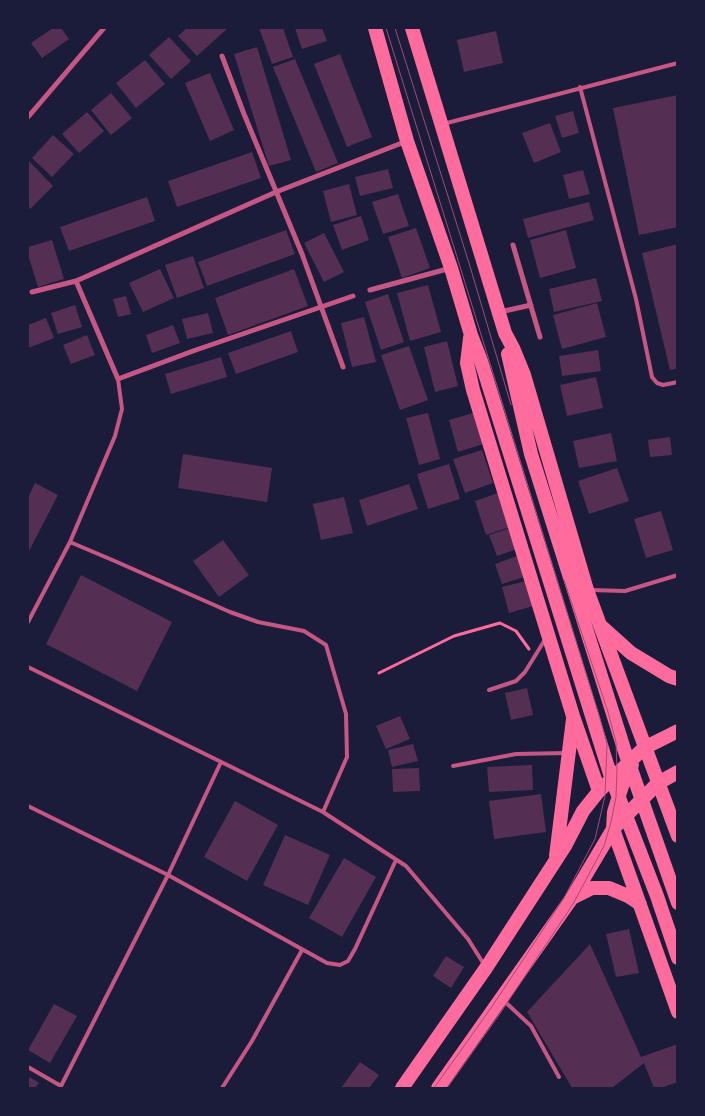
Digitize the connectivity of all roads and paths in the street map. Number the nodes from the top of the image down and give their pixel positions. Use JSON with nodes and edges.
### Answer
{"nodes":[{"id":1,"x":104,"y":28,"type":"edge"},
{"id":2,"x":375,"y":28,"type":"edge"},
{"id":3,"x":416,"y":29,"type":"edge"},
{"id":4,"x":222,"y":56,"type":"dead end"},
{"id":5,"x":678,"y":63,"type":"edge"},
{"id":6,"x":580,"y":87,"type":"junction"},
{"id":7,"x":28,"y":117,"type":"edge"},
{"id":8,"x":441,"y":125,"type":"junction"},
{"id":9,"x":407,"y":141,"type":"junction"},
{"id":10,"x":276,"y":192,"type":"junction"},
{"id":11,"x":513,"y":245,"type":"dead end"},
{"id":12,"x":451,"y":268,"type":"junction"},
{"id":13,"x":76,"y":280,"type":"junction"},
{"id":14,"x":370,"y":290,"type":"dead end"},
{"id":15,"x":32,"y":292,"type":"dead end"},
{"id":16,"x":353,"y":296,"type":"dead end"},
{"id":17,"x":531,"y":305,"type":"junction"},
{"id":18,"x":320,"y":307,"type":"junction"},
{"id":19,"x":499,"y":312,"type":"junction"},
{"id":20,"x":540,"y":337,"type":"dead end"},
{"id":21,"x":506,"y":339,"type":"junction"},
{"id":22,"x":473,"y":341,"type":"junction"},
{"id":23,"x":343,"y":367,"type":"dead end"},
{"id":24,"x":118,"y":379,"type":"junction"},
{"id":25,"x":678,"y":382,"type":"edge"},
{"id":26,"x":70,"y":542,"type":"junction"},
{"id":27,"x":678,"y":575,"type":"edge"},
{"id":28,"x":587,"y":590,"type":"junction"},
{"id":29,"x":28,"y":622,"type":"edge"},
{"id":30,"x":598,"y":623,"type":"junction"},
{"id":31,"x":548,"y":633,"type":"junction"},
{"id":32,"x":534,"y":657,"type":"junction"},
{"id":33,"x":28,"y":667,"type":"edge"},
{"id":34,"x":379,"y":673,"type":"dead end"},
{"id":35,"x":678,"y":679,"type":"edge"},
{"id":36,"x":490,"y":690,"type":"dead end"},
{"id":37,"x":626,"y":699,"type":"junction"},
{"id":38,"x":573,"y":716,"type":"junction"},
{"id":39,"x":678,"y":731,"type":"edge"},
{"id":40,"x":644,"y":748,"type":"junction"},
{"id":41,"x":568,"y":753,"type":"junction"},
{"id":42,"x":221,"y":762,"type":"junction"},
{"id":43,"x":453,"y":766,"type":"dead end"},
{"id":44,"x":678,"y":772,"type":"edge"},
{"id":45,"x":658,"y":783,"type":"junction"},
{"id":46,"x":599,"y":791,"type":"junction"},
{"id":47,"x":620,"y":794,"type":"junction"},
{"id":48,"x":28,"y":806,"type":"edge"},
{"id":49,"x":323,"y":812,"type":"junction"},
{"id":50,"x":613,"y":829,"type":"junction"},
{"id":51,"x":678,"y":836,"type":"edge"},
{"id":52,"x":396,"y":860,"type":"junction"},
{"id":53,"x":555,"y":862,"type":"junction"},
{"id":54,"x":168,"y":875,"type":"junction"},
{"id":55,"x":572,"y":898,"type":"junction"},
{"id":56,"x":640,"y":904,"type":"junction"},
{"id":57,"x":678,"y":904,"type":"edge"},
{"id":58,"x":650,"y":929,"type":"junction"},
{"id":59,"x":302,"y":950,"type":"junction"},
{"id":60,"x":678,"y":958,"type":"edge"},
{"id":61,"x":486,"y":968,"type":"junction"},
{"id":62,"x":502,"y":999,"type":"junction"},
{"id":63,"x":678,"y":1012,"type":"edge"},
{"id":64,"x":28,"y":1066,"type":"edge"},
{"id":65,"x":560,"y":1077,"type":"dead end"},
{"id":66,"x":60,"y":1087,"type":"edge"},
{"id":67,"x":222,"y":1088,"type":"edge"},
{"id":68,"x":402,"y":1088,"type":"edge"},
{"id":69,"x":438,"y":1088,"type":"edge"}],
"edges":[{"from":1,"to":7,"type":"street"},
{"from":2,"to":9,"type":"highway"},
{"from":3,"to":8,"type":"highway"},
{"from":4,"to":10,"type":"street"},
{"from":5,"to":6,"type":"lane"},
{"from":6,"to":8,"type":"lane"},
{"from":6,"to":25,"type":"lane"},
{"from":8,"to":19,"type":"highway"},
{"from":9,"to":10,"type":"street"},
{"from":9,"to":12,"type":"highway"},
{"from":10,"to":13,"type":"street"},
{"from":10,"to":18,"type":"street"},
{"from":11,"to":17,"type":"street"},
{"from":12,"to":14,"type":"street"},
{"from":12,"to":22,"type":"highway"},
{"from":13,"to":15,"type":"street"},
{"from":13,"to":24,"type":"street"},
{"from":16,"to":18,"type":"street"},
{"from":17,"to":19,"type":"street"},
{"from":17,"to":20,"type":"street"},
{"from":18,"to":23,"type":"street"},
{"from":18,"to":24,"type":"street"},
{"from":19,"to":21,"type":"highway"},
{"from":21,"to":28,"type":"highway"},
{"from":21,"to":57,"type":"highway"},
{"from":22,"to":31,"type":"highway"},
{"from":22,"to":60,"type":"highway"},
{"from":24,"to":26,"type":"lane"},
{"from":26,"to":29,"type":"lane"},
{"from":26,"to":49,"type":"lane"},
{"from":27,"to":28,"type":"lane"},
{"from":28,"to":30,"type":"highway"},
{"from":30,"to":35,"type":"highway"},
{"from":30,"to":37,"type":"highway"},
{"from":31,"to":32,"type":"lane"},
{"from":31,"to":38,"type":"highway"},
{"from":32,"to":34,"type":"path"},
{"from":32,"to":36,"type":"lane"},
{"from":33,"to":42,"type":"lane"},
{"from":37,"to":38,"type":"highway"},
{"from":37,"to":40,"type":"highway"},
{"from":38,"to":41,"type":"highway"},
{"from":38,"to":46,"type":"highway"},
{"from":39,"to":40,"type":"highway"},
{"from":40,"to":45,"type":"highway"},
{"from":40,"to":46,"type":"highway"},
{"from":40,"to":47,"type":"highway"},
{"from":41,"to":43,"type":"lane"},
{"from":41,"to":53,"type":"highway"},
{"from":42,"to":49,"type":"lane"},
{"from":42,"to":54,"type":"lane"},
{"from":44,"to":45,"type":"highway"},
{"from":45,"to":47,"type":"highway"},
{"from":45,"to":50,"type":"highway"},
{"from":45,"to":51,"type":"highway"},
{"from":46,"to":47,"type":"highway"},
{"from":46,"to":53,"type":"highway"},
{"from":47,"to":50,"type":"highway"},
{"from":48,"to":54,"type":"lane"},
{"from":49,"to":52,"type":"lane"},
{"from":50,"to":55,"type":"highway"},
{"from":50,"to":56,"type":"highway"},
{"from":52,"to":59,"type":"lane"},
{"from":52,"to":61,"type":"lane"},
{"from":53,"to":61,"type":"highway"},
{"from":54,"to":59,"type":"lane"},
{"from":54,"to":66,"type":"lane"},
{"from":55,"to":56,"type":"highway"},
{"from":55,"to":62,"type":"highway"},
{"from":56,"to":58,"type":"highway"},
{"from":57,"to":58,"type":"highway"},
{"from":58,"to":63,"type":"highway"},
{"from":59,"to":67,"type":"lane"},
{"from":61,"to":68,"type":"highway"},
{"from":62,"to":65,"type":"lane"},
{"from":62,"to":69,"type":"highway"},
{"from":64,"to":66,"type":"lane"}]}
